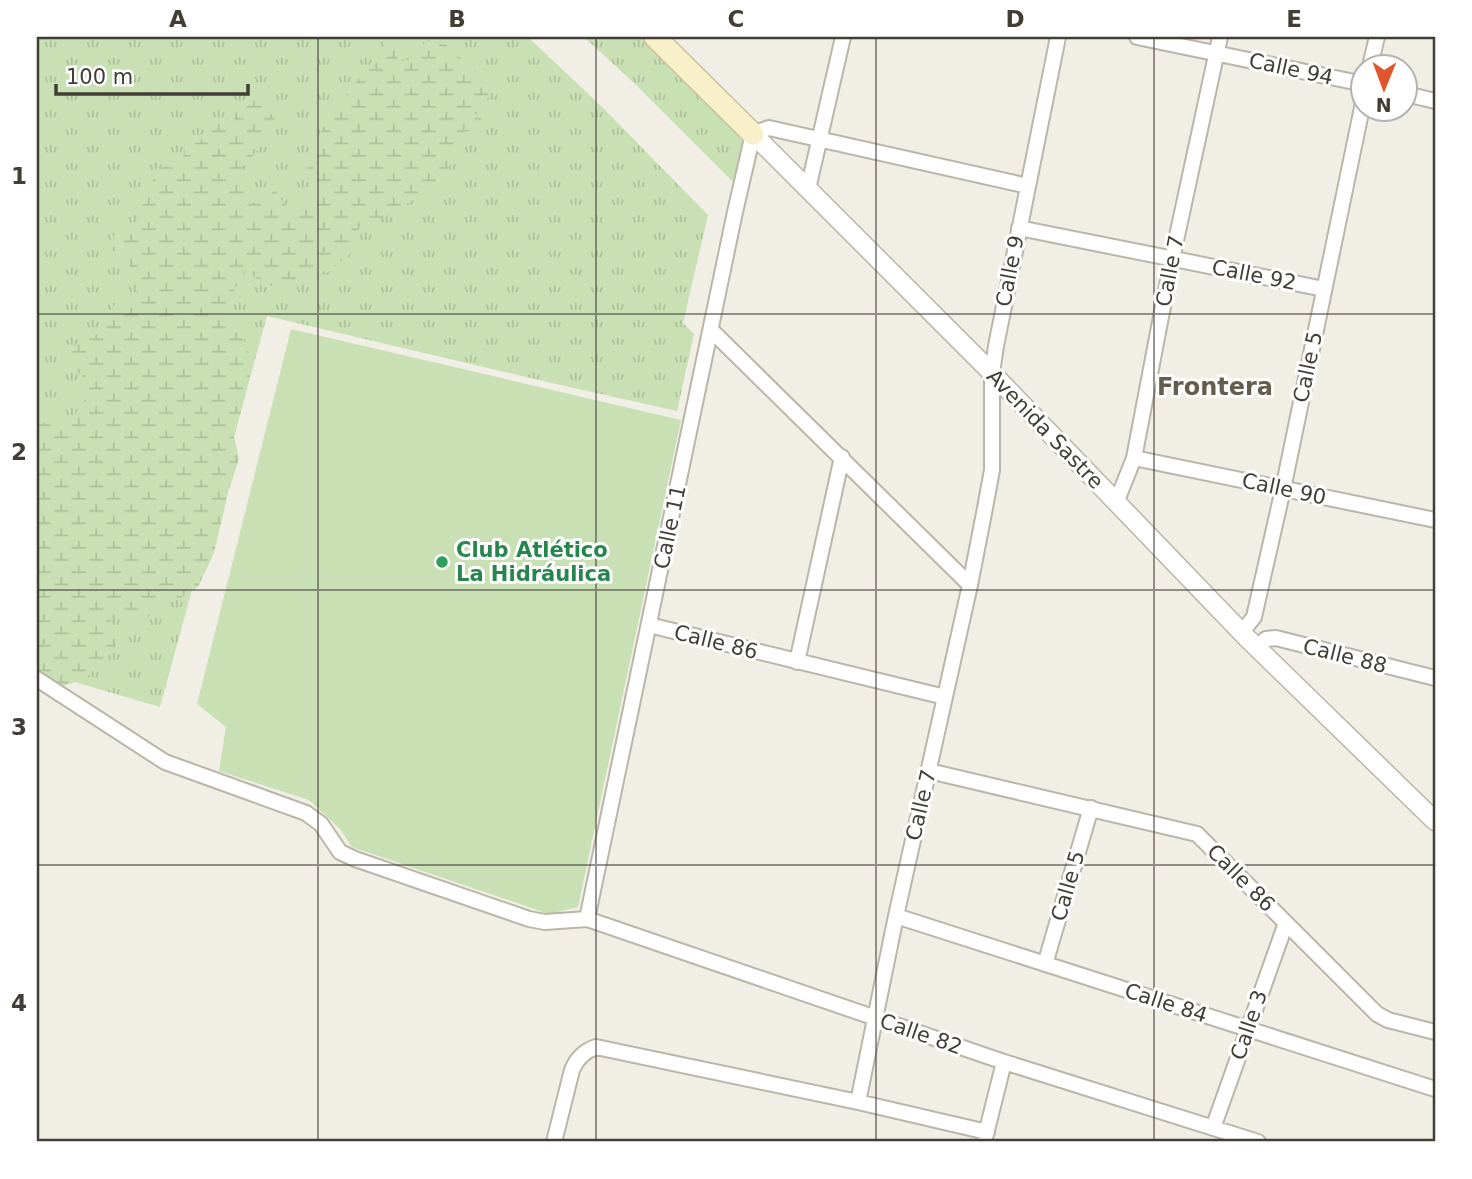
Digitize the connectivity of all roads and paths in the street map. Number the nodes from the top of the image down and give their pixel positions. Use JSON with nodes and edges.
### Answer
{"nodes":[{"id":1,"x":655,"y":37,"type":"edge"},
{"id":2,"x":842,"y":37,"type":"edge"},
{"id":3,"x":1058,"y":37,"type":"edge"},
{"id":4,"x":1137,"y":37,"type":"edge"},
{"id":5,"x":1220,"y":37,"type":"edge"},
{"id":6,"x":1216,"y":53,"type":"junction"},
{"id":7,"x":1350,"y":81,"type":"edge"},
{"id":8,"x":1358,"y":122,"type":"edge"},
{"id":9,"x":753,"y":135,"type":"junction"},
{"id":10,"x":820,"y":140,"type":"junction"},
{"id":11,"x":1028,"y":186,"type":"junction"},
{"id":12,"x":808,"y":189,"type":"junction"},
{"id":13,"x":1019,"y":228,"type":"junction"},
{"id":14,"x":1172,"y":259,"type":"junction"},
{"id":15,"x":1324,"y":289,"type":"junction"},
{"id":16,"x":711,"y":330,"type":"junction"},
{"id":17,"x":992,"y":373,"type":"junction"},
{"id":18,"x":842,"y":457,"type":"junction"},
{"id":19,"x":1134,"y":458,"type":"junction"},
{"id":20,"x":1283,"y":489,"type":"junction"},
{"id":21,"x":1116,"y":503,"type":"junction"},
{"id":22,"x":985,"y":508,"type":"joint"},
{"id":23,"x":1435,"y":520,"type":"edge"},
{"id":24,"x":970,"y":585,"type":"junction"},
{"id":25,"x":649,"y":625,"type":"junction"},
{"id":26,"x":1242,"y":632,"type":"junction"},
{"id":27,"x":1257,"y":647,"type":"junction"},
{"id":28,"x":797,"y":662,"type":"junction"},
{"id":29,"x":1435,"y":678,"type":"edge"},
{"id":30,"x":37,"y":680,"type":"edge"},
{"id":31,"x":945,"y":697,"type":"junction"},
{"id":32,"x":929,"y":771,"type":"junction"},
{"id":33,"x":1091,"y":808,"type":"junction"},
{"id":34,"x":1435,"y":821,"type":"edge"},
{"id":35,"x":896,"y":916,"type":"junction"},
{"id":36,"x":587,"y":919,"type":"junction"},
{"id":37,"x":1286,"y":923,"type":"junction"},
{"id":38,"x":1045,"y":964,"type":"junction"},
{"id":39,"x":875,"y":1019,"type":"junction"},
{"id":40,"x":1248,"y":1030,"type":"junction"},
{"id":41,"x":1435,"y":1032,"type":"edge"},
{"id":42,"x":1004,"y":1062,"type":"junction"},
{"id":43,"x":1435,"y":1089,"type":"edge"},
{"id":44,"x":859,"y":1102,"type":"junction"},
{"id":45,"x":1213,"y":1128,"type":"junction"},
{"id":46,"x":986,"y":1137,"type":"edge"},
{"id":47,"x":554,"y":1142,"type":"edge"},
{"id":48,"x":1258,"y":1142,"type":"edge"}],
"edges":[{"from":1,"to":9,"type":"main road","name":"Avenida Sastre"},
{"from":2,"to":10,"type":"street"},
{"from":3,"to":11,"type":"street","name":"Calle 9"},
{"from":4,"to":6,"type":"street","name":"Calle 94"},
{"from":5,"to":6,"type":"street","name":"Calle 7"},
{"from":6,"to":7,"type":"street","name":"Calle 94"},
{"from":6,"to":14,"type":"street","name":"Calle 7"},
{"from":8,"to":15,"type":"street","name":"Calle 5"},
{"from":9,"to":10,"type":"street"},
{"from":9,"to":12,"type":"street","name":"Avenida Sastre"},
{"from":9,"to":16,"type":"street","name":"Calle 11"},
{"from":10,"to":11,"type":"street"},
{"from":10,"to":12,"type":"street"},
{"from":11,"to":13,"type":"street","name":"Calle 9"},
{"from":12,"to":17,"type":"street","name":"Avenida Sastre"},
{"from":13,"to":14,"type":"street","name":"Calle 92"},
{"from":13,"to":17,"type":"street","name":"Calle 9"},
{"from":14,"to":15,"type":"street","name":"Calle 92"},
{"from":14,"to":19,"type":"street","name":"Calle 7"},
{"from":15,"to":20,"type":"street","name":"Calle 5"},
{"from":16,"to":18,"type":"street"},
{"from":16,"to":25,"type":"street","name":"Calle 11"},
{"from":17,"to":21,"type":"street","name":"Avenida Sastre"},
{"from":17,"to":22,"type":"street","name":"Calle 9"},
{"from":18,"to":24,"type":"street"},
{"from":18,"to":28,"type":"street"},
{"from":19,"to":20,"type":"street","name":"Calle 90"},
{"from":19,"to":21,"type":"street","name":"Calle 7"},
{"from":20,"to":23,"type":"street","name":"Calle 90"},
{"from":20,"to":26,"type":"street","name":"Calle 5"},
{"from":21,"to":26,"type":"street","name":"Avenida Sastre"},
{"from":22,"to":24,"type":"street","name":"Calle 7"},
{"from":24,"to":31,"type":"street","name":"Calle 7"},
{"from":25,"to":28,"type":"street","name":"Calle 86"},
{"from":25,"to":36,"type":"street","name":"Calle 11"},
{"from":26,"to":27,"type":"street","name":"Avenida Sastre"},
{"from":27,"to":29,"type":"street","name":"Calle 88"},
{"from":27,"to":34,"type":"street","name":"Avenida Sastre"},
{"from":28,"to":31,"type":"street","name":"Calle 86"},
{"from":30,"to":36,"type":"street"},
{"from":31,"to":32,"type":"street","name":"Calle 7"},
{"from":32,"to":33,"type":"street","name":"Calle 86"},
{"from":32,"to":35,"type":"street","name":"Calle 7"},
{"from":33,"to":37,"type":"street","name":"Calle 86"},
{"from":33,"to":38,"type":"street","name":"Calle 5"},
{"from":35,"to":38,"type":"street","name":"Calle 84"},
{"from":35,"to":39,"type":"street","name":"Calle 7"},
{"from":36,"to":39,"type":"street","name":"Calle 82"},
{"from":37,"to":40,"type":"street","name":"Calle 3"},
{"from":37,"to":41,"type":"street","name":"Calle 86"},
{"from":38,"to":40,"type":"street","name":"Calle 84"},
{"from":39,"to":42,"type":"street","name":"Calle 82"},
{"from":39,"to":44,"type":"street","name":"Calle 7"},
{"from":40,"to":43,"type":"street","name":"Calle 84"},
{"from":40,"to":45,"type":"street","name":"Calle 3"},
{"from":42,"to":45,"type":"street","name":"Calle 82"},
{"from":42,"to":46,"type":"street"},
{"from":44,"to":46,"type":"street"},
{"from":44,"to":47,"type":"street"},
{"from":45,"to":48,"type":"street","name":"Calle 82"}]}
